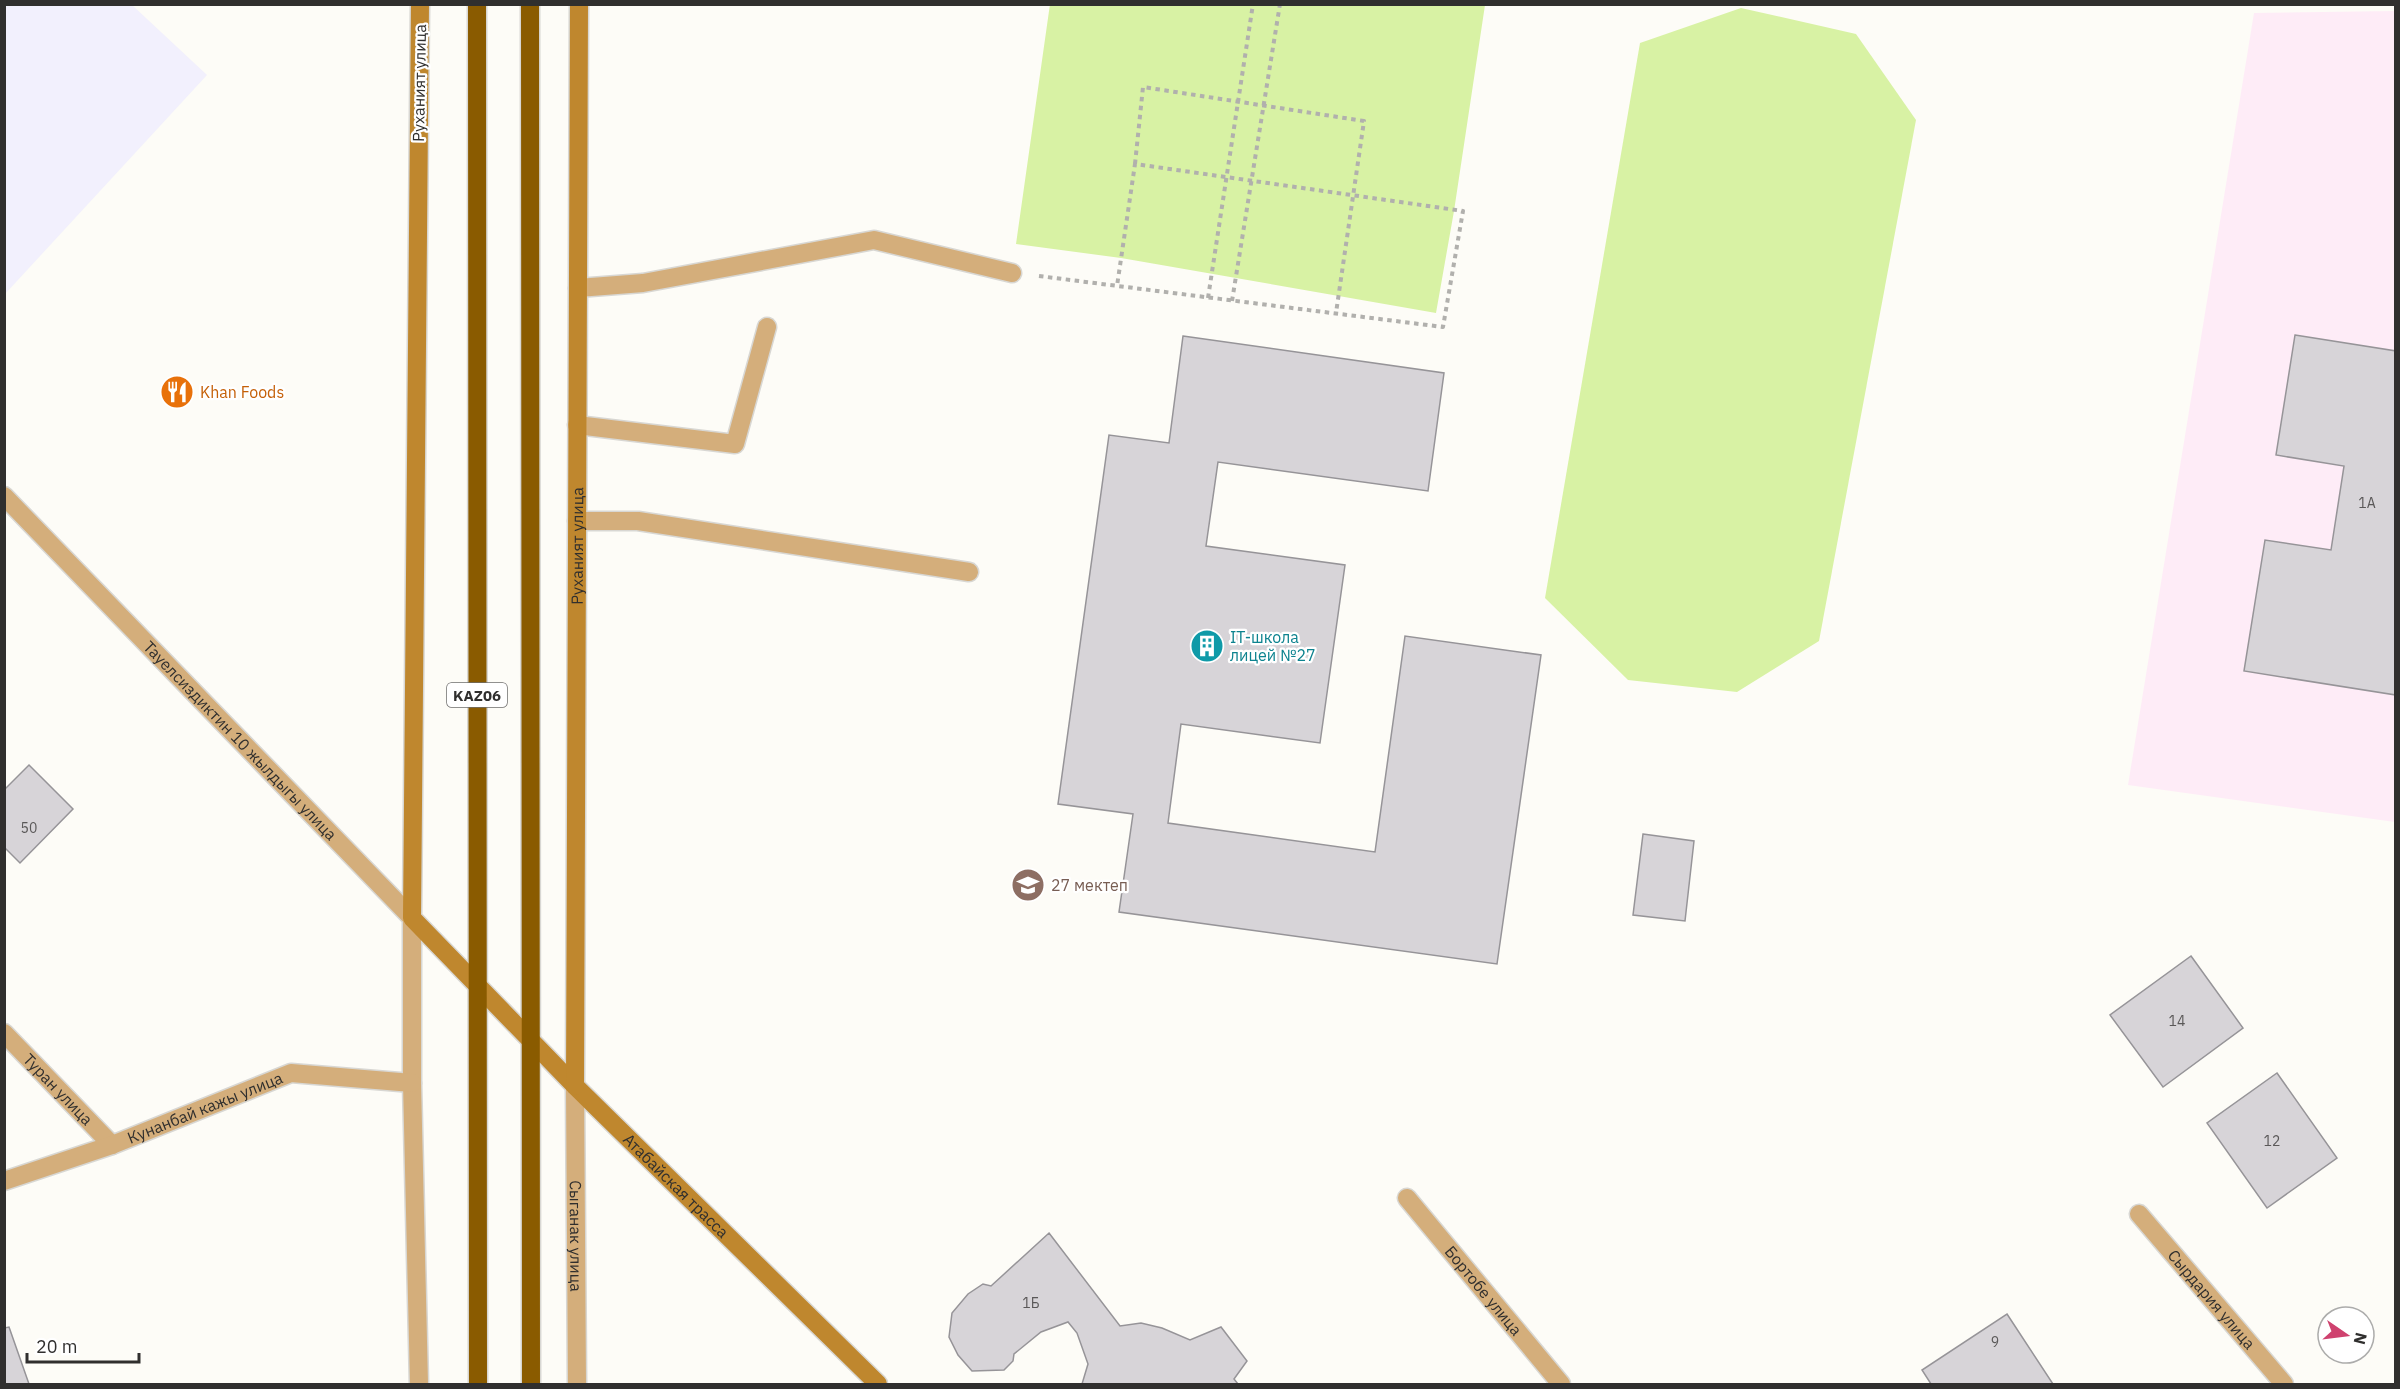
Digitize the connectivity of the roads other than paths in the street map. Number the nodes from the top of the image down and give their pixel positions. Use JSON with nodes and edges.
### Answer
{"nodes":[{"id":1,"x":420,"y":4,"type":"edge"},
{"id":2,"x":477,"y":4,"type":"edge"},
{"id":3,"x":530,"y":4,"type":"edge"},
{"id":4,"x":579,"y":4,"type":"edge"},
{"id":5,"x":1012,"y":273,"type":"road end"},
{"id":6,"x":578,"y":288,"type":"junction"},
{"id":7,"x":767,"y":327,"type":"dead end"},
{"id":8,"x":577,"y":425,"type":"junction"},
{"id":9,"x":4,"y":496,"type":"edge"},
{"id":10,"x":577,"y":521,"type":"junction"},
{"id":11,"x":969,"y":572,"type":"dead end"},
{"id":12,"x":412,"y":918,"type":"junction"},
{"id":13,"x":477,"y":985,"type":"junction"},
{"id":14,"x":4,"y":1033,"type":"edge"},
{"id":15,"x":531,"y":1041,"type":"junction"},
{"id":16,"x":412,"y":1083,"type":"junction"},
{"id":17,"x":575,"y":1086,"type":"junction"},
{"id":18,"x":112,"y":1145,"type":"junction"},
{"id":19,"x":4,"y":1181,"type":"edge"},
{"id":20,"x":1407,"y":1197,"type":"dead end"},
{"id":21,"x":2139,"y":1214,"type":"dead end"},
{"id":22,"x":419,"y":1384,"type":"edge"},
{"id":23,"x":478,"y":1384,"type":"edge"},
{"id":24,"x":531,"y":1384,"type":"edge"},
{"id":25,"x":577,"y":1384,"type":"edge"},
{"id":26,"x":878,"y":1384,"type":"edge"},
{"id":27,"x":1561,"y":1384,"type":"edge"},
{"id":28,"x":2284,"y":1384,"type":"edge"}],
"edges":[{"from":1,"to":12,"type":"main road","name":"Руханият улица"},
{"from":2,"to":13,"type":"highway","number":"KАZ06"},
{"from":3,"to":15,"type":"highway","number":"KАZ06"},
{"from":4,"to":6,"type":"main road","name":"Руханият улица"},
{"from":5,"to":6,"type":"street"},
{"from":6,"to":8,"type":"main road","name":"Руханият улица"},
{"from":7,"to":8,"type":"street"},
{"from":8,"to":10,"type":"main road","name":"Руханият улица"},
{"from":9,"to":12,"type":"street","name":"Тауелсиздиктин 10 жылдыгы улица"},
{"from":10,"to":11,"type":"street"},
{"from":10,"to":17,"type":"main road","name":"Руханият улица"},
{"from":12,"to":13,"type":"main road","name":"Тауелсиздиктин 10 жылдыгы улица"},
{"from":12,"to":16,"type":"street"},
{"from":13,"to":15,"type":"main road","name":"Атабайская трасса"},
{"from":13,"to":23,"type":"highway","number":"KАZ06"},
{"from":14,"to":18,"type":"street","name":"Туран улица"},
{"from":15,"to":17,"type":"main road","name":"Атабайская трасса"},
{"from":15,"to":24,"type":"highway","number":"KАZ06"},
{"from":16,"to":18,"type":"street","name":"Кунанбай кажы улица"},
{"from":16,"to":22,"type":"street"},
{"from":17,"to":25,"type":"street","name":"Сыганак улица"},
{"from":17,"to":26,"type":"main road","name":"Атабайская трасса"},
{"from":18,"to":19,"type":"street","name":"Кунанбай кажы улица"},
{"from":20,"to":27,"type":"street","name":"Бортобе улица"},
{"from":21,"to":28,"type":"street","name":"Сырдария улица"}]}
